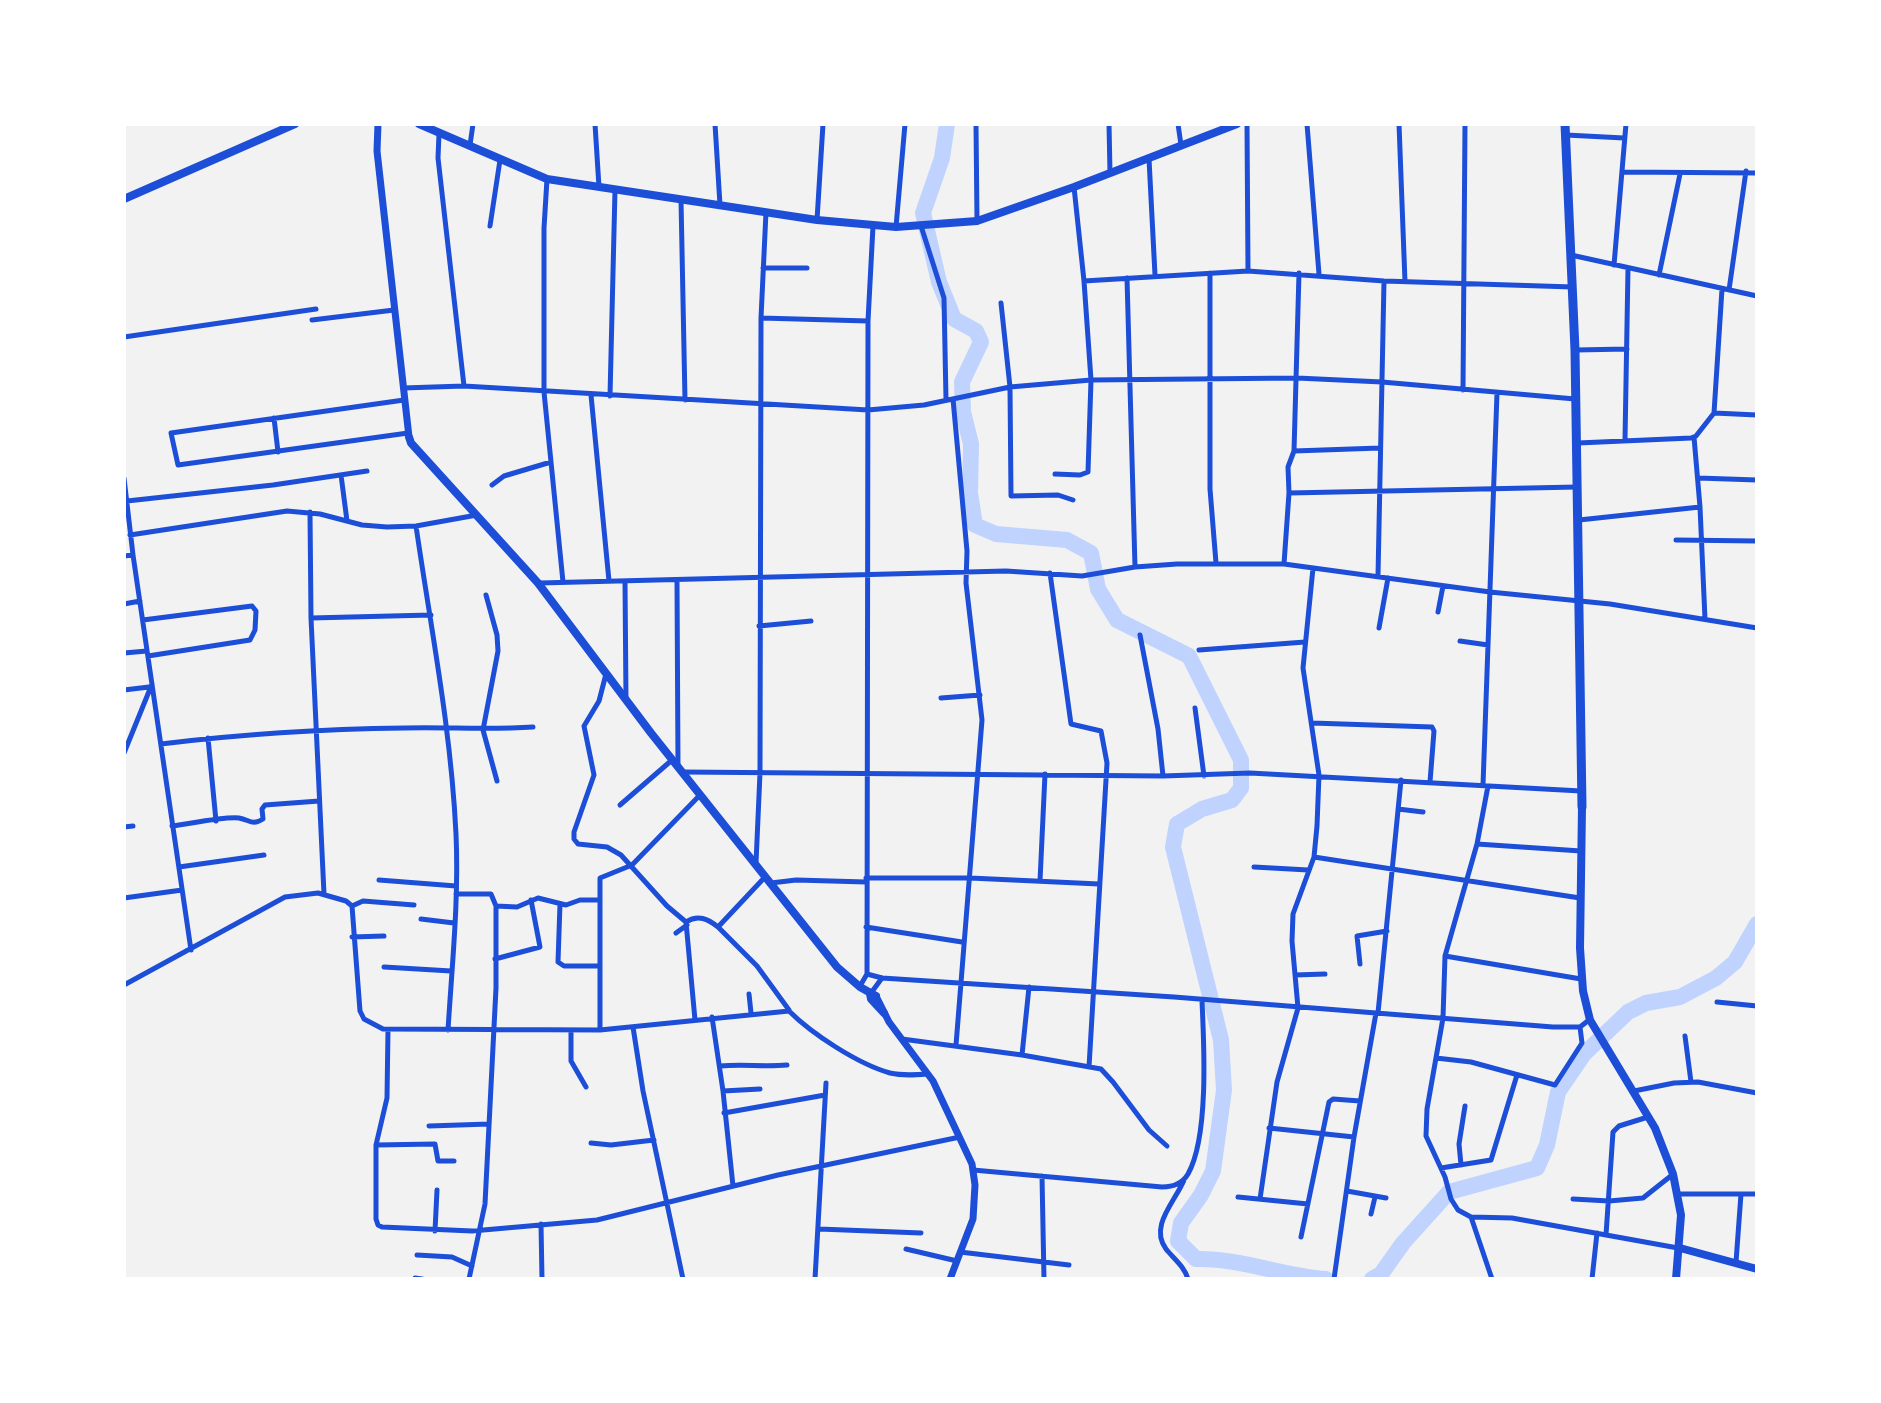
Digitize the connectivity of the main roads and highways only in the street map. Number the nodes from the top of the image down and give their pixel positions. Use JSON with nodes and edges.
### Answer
{"nodes":[{"id":1,"x":295,"y":124,"type":"edge"},
{"id":2,"x":419,"y":124,"type":"edge"},
{"id":3,"x":1237,"y":124,"type":"edge"},
{"id":4,"x":1565,"y":129,"type":"edge"},
{"id":5,"x":124,"y":199,"type":"edge"},
{"id":6,"x":408,"y":435,"type":"road end"},
{"id":7,"x":1582,"y":807,"type":"joint"},
{"id":8,"x":884,"y":1013,"type":"road end"},
{"id":9,"x":1680,"y":1248,"type":"junction"},
{"id":10,"x":1757,"y":1269,"type":"edge"},
{"id":11,"x":1676,"y":1279,"type":"edge"}],
"edges":[{"from":1,"to":5,"type":"main road"},
{"from":2,"to":3,"type":"main road"},
{"from":4,"to":7,"type":"main road"},
{"from":6,"to":8,"type":"main road"},
{"from":7,"to":9,"type":"main road"},
{"from":9,"to":10,"type":"main road"},
{"from":9,"to":11,"type":"main road"}]}
